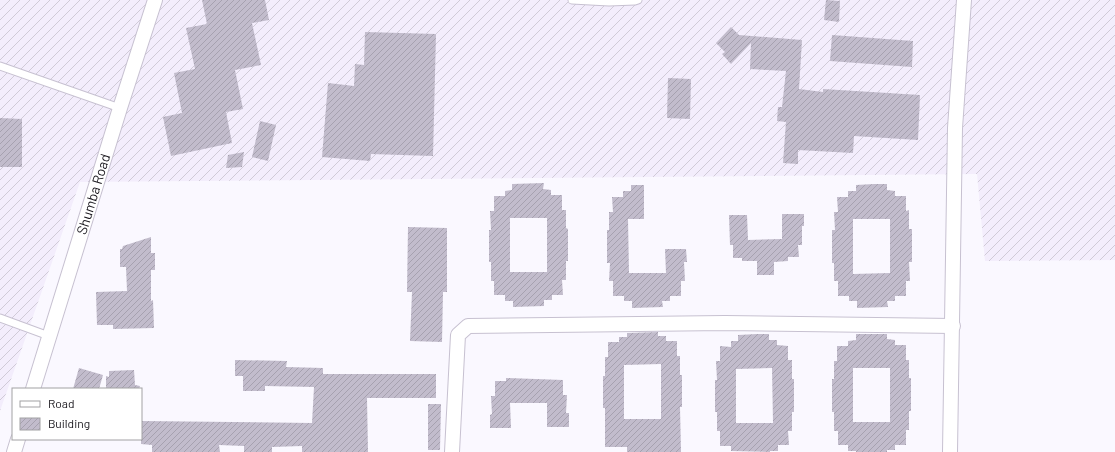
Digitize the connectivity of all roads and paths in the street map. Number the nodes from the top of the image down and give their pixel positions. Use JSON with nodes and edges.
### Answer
{"nodes":[{"id":1,"x":155,"y":0,"type":"edge"},
{"id":2,"x":572,"y":0,"type":"edge"},
{"id":3,"x":638,"y":0,"type":"edge"},
{"id":4,"x":964,"y":0,"type":"edge"},
{"id":5,"x":0,"y":66,"type":"edge"},
{"id":6,"x":120,"y":108,"type":"junction"},
{"id":7,"x":0,"y":318,"type":"edge"},
{"id":8,"x":953,"y":326,"type":"junction"},
{"id":9,"x":49,"y":336,"type":"junction"},
{"id":10,"x":33,"y":388,"type":"edge"},
{"id":11,"x":18,"y":440,"type":"edge"},
{"id":12,"x":14,"y":452,"type":"edge"},
{"id":13,"x":452,"y":452,"type":"edge"},
{"id":14,"x":950,"y":452,"type":"edge"}],
"edges":[{"from":1,"to":6,"type":"street","name":"Shumba Road"},
{"from":2,"to":3,"type":"lane"},
{"from":4,"to":8,"type":"street"},
{"from":5,"to":6,"type":"lane"},
{"from":6,"to":9,"type":"street","name":"Shumba Road"},
{"from":7,"to":9,"type":"lane"},
{"from":8,"to":13,"type":"street"},
{"from":8,"to":14,"type":"street"},
{"from":9,"to":10,"type":"street","name":"Shumba Road"},
{"from":11,"to":12,"type":"street"}]}
